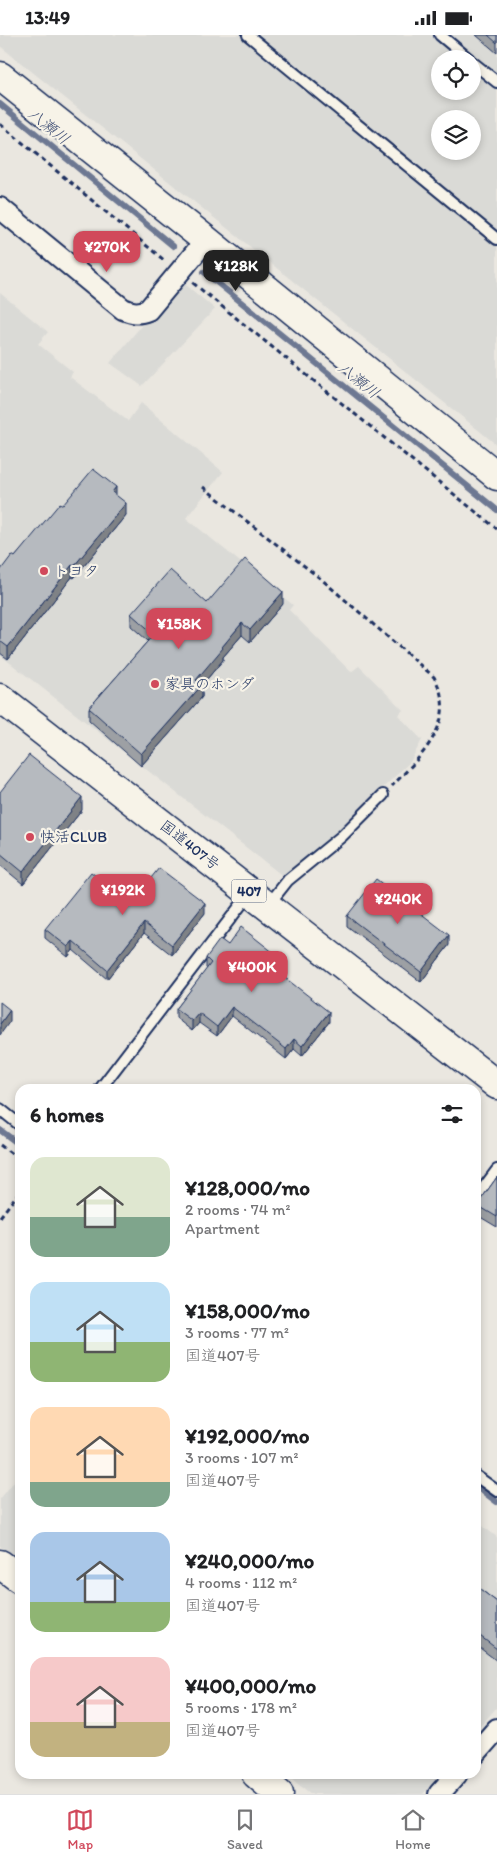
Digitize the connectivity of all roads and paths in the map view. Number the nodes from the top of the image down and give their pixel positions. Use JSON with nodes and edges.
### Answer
{"nodes":[{"id":1,"x":248,"y":35,"type":"edge"},
{"id":2,"x":440,"y":35,"type":"edge"},
{"id":3,"x":458,"y":50,"type":"edge"},
{"id":4,"x":481,"y":69,"type":"edge"},
{"id":5,"x":0,"y":76,"type":"edge"},
{"id":6,"x":497,"y":82,"type":"edge"},
{"id":7,"x":0,"y":124,"type":"edge"},
{"id":8,"x":0,"y":208,"type":"edge"},
{"id":9,"x":206,"y":239,"type":"junction"},
{"id":10,"x":497,"y":239,"type":"edge"},
{"id":11,"x":179,"y":272,"type":"junction"},
{"id":12,"x":497,"y":476,"type":"edge"},
{"id":13,"x":203,"y":487,"type":"dead end"},
{"id":14,"x":497,"y":529,"type":"edge"},
{"id":15,"x":0,"y":698,"type":"edge"},
{"id":16,"x":384,"y":795,"type":"joint"},
{"id":17,"x":259,"y":899,"type":"junction"},
{"id":18,"x":104,"y":1084,"type":"edge"},
{"id":19,"x":497,"y":1085,"type":"edge"},
{"id":20,"x":0,"y":1109,"type":"edge"},
{"id":21,"x":15,"y":1121,"type":"edge"},
{"id":22,"x":0,"y":1145,"type":"edge"},
{"id":23,"x":15,"y":1156,"type":"edge"},
{"id":24,"x":497,"y":1170,"type":"edge"},
{"id":25,"x":481,"y":1191,"type":"edge"},
{"id":26,"x":15,"y":1198,"type":"edge"},
{"id":27,"x":0,"y":1217,"type":"edge"},
{"id":28,"x":481,"y":1480,"type":"edge"},
{"id":29,"x":497,"y":1491,"type":"edge"},
{"id":30,"x":0,"y":1564,"type":"edge"},
{"id":31,"x":15,"y":1575,"type":"edge"},
{"id":32,"x":497,"y":1729,"type":"edge"},
{"id":33,"x":481,"y":1747,"type":"edge"},
{"id":34,"x":262,"y":1779,"type":"edge"},
{"id":35,"x":452,"y":1779,"type":"edge"},
{"id":36,"x":279,"y":1794,"type":"edge"},
{"id":37,"x":439,"y":1794,"type":"edge"}],
"edges":[{"from":1,"to":10,"type":"lane"},
{"from":2,"to":3,"type":"lane"},
{"from":4,"to":6,"type":"lane"},
{"from":5,"to":9,"type":"main road"},
{"from":7,"to":11,"type":"path"},
{"from":8,"to":11,"type":"street"},
{"from":9,"to":11,"type":"street"},
{"from":9,"to":12,"type":"main road"},
{"from":11,"to":14,"type":"path"},
{"from":13,"to":16,"type":"path"},
{"from":15,"to":17,"type":"main road","name":"国道407号","number":"407"},
{"from":16,"to":17,"type":"lane"},
{"from":17,"to":18,"type":"lane"},
{"from":17,"to":19,"type":"main road","name":"国道407号","number":"407"},
{"from":20,"to":21,"type":"lane"},
{"from":22,"to":23,"type":"path"},
{"from":24,"to":25,"type":"lane"},
{"from":26,"to":27,"type":"path"},
{"from":28,"to":29,"type":"lane"},
{"from":30,"to":31,"type":"main road"},
{"from":32,"to":33,"type":"street"},
{"from":34,"to":36,"type":"main road"},
{"from":35,"to":37,"type":"street"}]}
